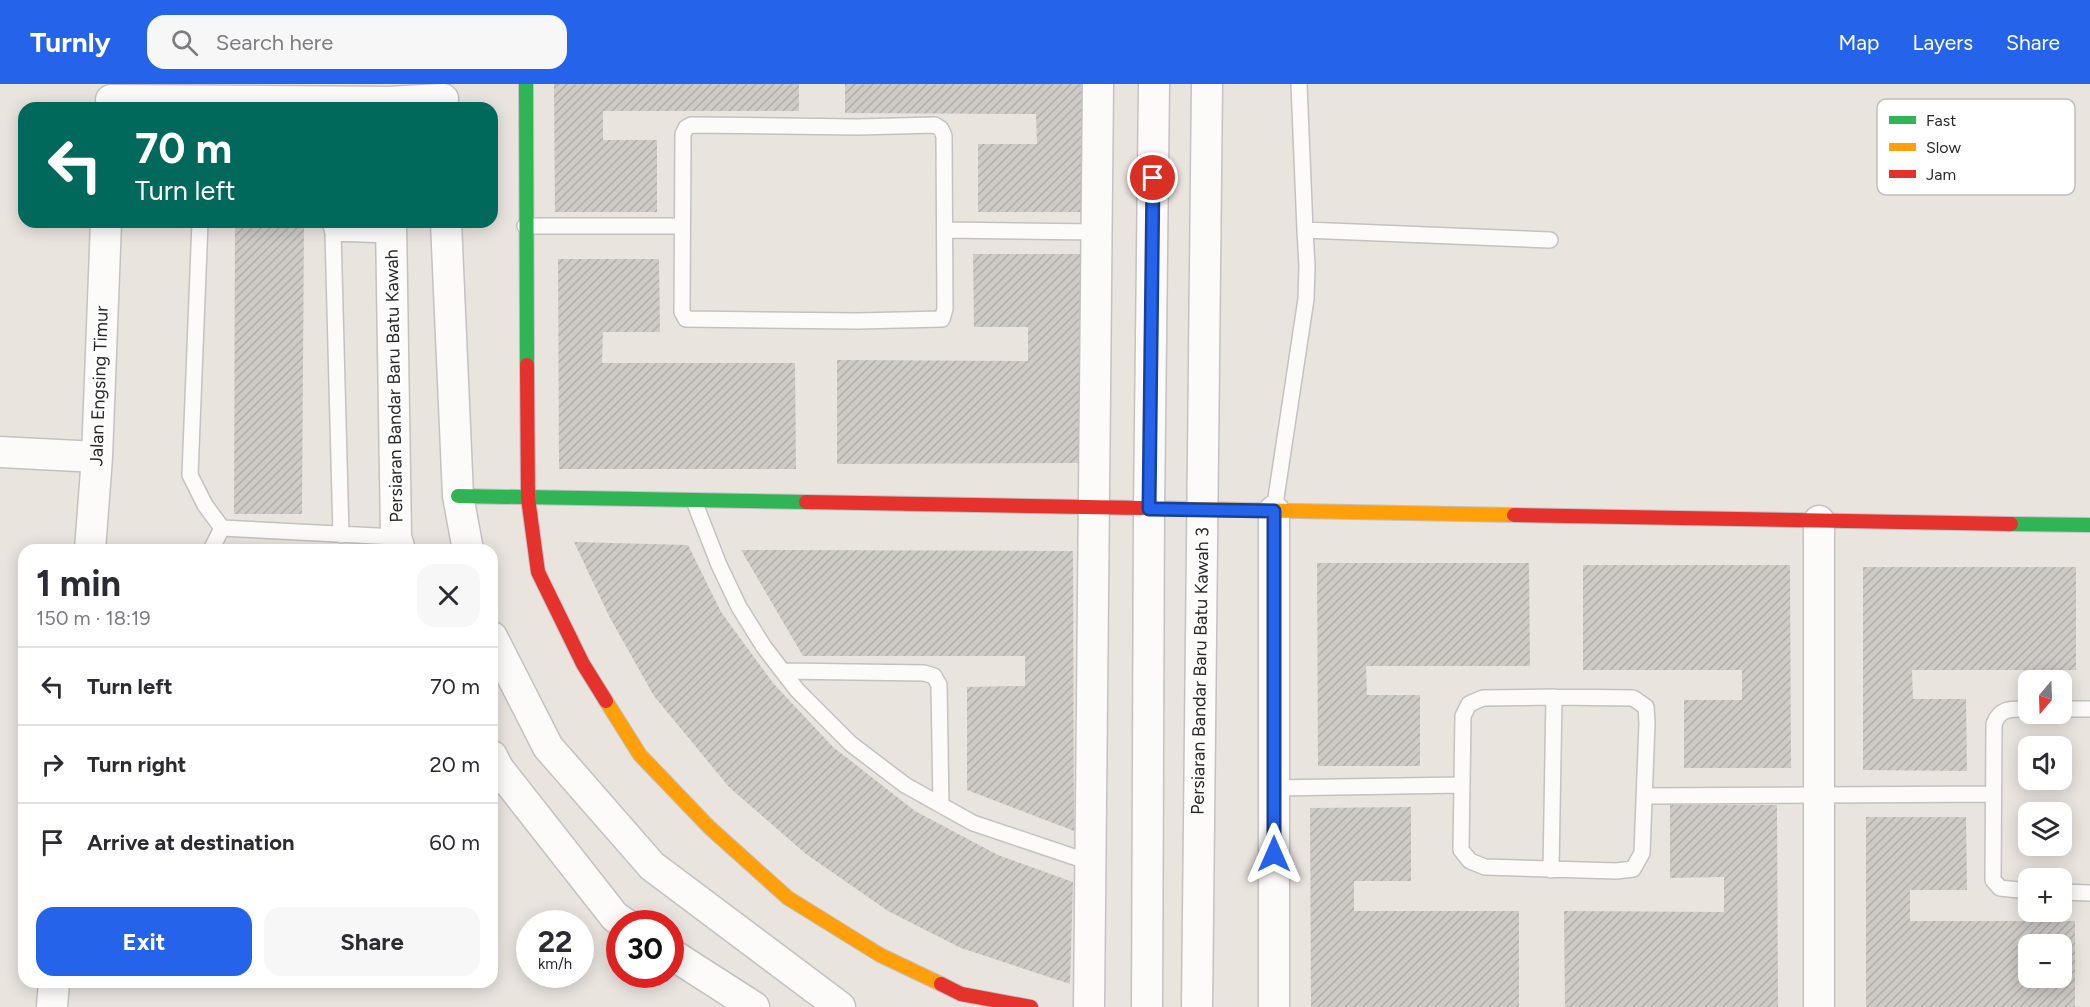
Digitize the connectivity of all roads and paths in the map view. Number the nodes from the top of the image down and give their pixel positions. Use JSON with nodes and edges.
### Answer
{"nodes":[{"id":1,"x":526,"y":84,"type":"edge"},
{"id":2,"x":1098,"y":84,"type":"edge"},
{"id":3,"x":1154,"y":84,"type":"edge"},
{"id":4,"x":1207,"y":84,"type":"edge"},
{"id":5,"x":1299,"y":84,"type":"edge"},
{"id":6,"x":111,"y":97,"type":"edge"},
{"id":7,"x":443,"y":97,"type":"edge"},
{"id":8,"x":389,"y":98,"type":"edge"},
{"id":9,"x":525,"y":226,"type":"junction"},
{"id":10,"x":681,"y":226,"type":"junction"},
{"id":11,"x":106,"y":228,"type":"edge"},
{"id":12,"x":200,"y":228,"type":"edge"},
{"id":13,"x":331,"y":228,"type":"edge"},
{"id":14,"x":447,"y":228,"type":"edge"},
{"id":15,"x":391,"y":229,"type":"edge"},
{"id":16,"x":945,"y":230,"type":"junction"},
{"id":17,"x":1305,"y":230,"type":"junction"},
{"id":18,"x":1096,"y":232,"type":"junction"},
{"id":19,"x":1550,"y":240,"type":"dead end"},
{"id":20,"x":0,"y":452,"type":"edge"},
{"id":21,"x":97,"y":457,"type":"junction"},
{"id":22,"x":458,"y":496,"type":"junction"},
{"id":23,"x":528,"y":498,"type":"junction"},
{"id":24,"x":694,"y":501,"type":"junction"},
{"id":25,"x":1093,"y":508,"type":"junction"},
{"id":26,"x":1149,"y":509,"type":"junction"},
{"id":27,"x":1202,"y":510,"type":"junction"},
{"id":28,"x":1274,"y":511,"type":"junction"},
{"id":29,"x":1819,"y":521,"type":"junction"},
{"id":30,"x":2090,"y":525,"type":"edge"},
{"id":31,"x":222,"y":528,"type":"junction"},
{"id":32,"x":341,"y":535,"type":"junction"},
{"id":33,"x":90,"y":544,"type":"edge"},
{"id":34,"x":214,"y":544,"type":"edge"},
{"id":35,"x":398,"y":544,"type":"edge"},
{"id":36,"x":467,"y":544,"type":"edge"},
{"id":37,"x":498,"y":649,"type":"edge"},
{"id":38,"x":783,"y":671,"type":"junction"},
{"id":39,"x":1554,"y":697,"type":"junction"},
{"id":40,"x":2018,"y":710,"type":"edge"},
{"id":41,"x":2072,"y":710,"type":"edge"},
{"id":42,"x":2090,"y":710,"type":"edge"},
{"id":43,"x":498,"y":768,"type":"edge"},
{"id":44,"x":1462,"y":785,"type":"junction"},
{"id":45,"x":1274,"y":788,"type":"junction"},
{"id":46,"x":1993,"y":794,"type":"junction"},
{"id":47,"x":1820,"y":795,"type":"junction"},
{"id":48,"x":1644,"y":796,"type":"junction"},
{"id":49,"x":941,"y":805,"type":"junction"},
{"id":50,"x":1089,"y":862,"type":"junction"},
{"id":51,"x":1551,"y":870,"type":"junction"},
{"id":52,"x":2018,"y":890,"type":"edge"},
{"id":53,"x":2072,"y":892,"type":"edge"},
{"id":54,"x":2090,"y":893,"type":"edge"},
{"id":55,"x":610,"y":910,"type":"edge"},
{"id":56,"x":684,"y":962,"type":"edge"},
{"id":57,"x":54,"y":988,"type":"edge"},
{"id":58,"x":52,"y":1007,"type":"edge"},
{"id":59,"x":754,"y":1007,"type":"edge"},
{"id":60,"x":840,"y":1007,"type":"edge"},
{"id":61,"x":1031,"y":1007,"type":"edge"},
{"id":62,"x":1089,"y":1007,"type":"edge"},
{"id":63,"x":1147,"y":1007,"type":"edge"},
{"id":64,"x":1197,"y":1007,"type":"edge"},
{"id":65,"x":1274,"y":1007,"type":"edge"},
{"id":66,"x":1819,"y":1007,"type":"edge"}],
"edges":[{"from":1,"to":9,"type":"street"},
{"from":2,"to":18,"type":"street"},
{"from":3,"to":26,"type":"street"},
{"from":4,"to":27,"type":"street","name":"Persiaran Bandar Baru Batu Kawah 3"},
{"from":5,"to":17,"type":"lane"},
{"from":6,"to":8,"type":"street"},
{"from":7,"to":8,"type":"street"},
{"from":9,"to":10,"type":"lane"},
{"from":9,"to":23,"type":"street"},
{"from":10,"to":16,"type":"lane"},
{"from":10,"to":16,"type":"lane"},
{"from":11,"to":21,"type":"street","name":"Jalan Engsing Timur"},
{"from":12,"to":31,"type":"lane"},
{"from":13,"to":15,"type":"lane"},
{"from":13,"to":32,"type":"lane"},
{"from":14,"to":22,"type":"street"},
{"from":15,"to":35,"type":"street","name":"Persiaran Bandar Baru Batu Kawah"},
{"from":16,"to":18,"type":"lane"},
{"from":17,"to":19,"type":"lane"},
{"from":17,"to":28,"type":"lane"},
{"from":18,"to":25,"type":"street"},
{"from":20,"to":21,"type":"street"},
{"from":21,"to":33,"type":"street","name":"Jalan Engsing Timur"},
{"from":22,"to":23,"type":"street"},
{"from":22,"to":36,"type":"street"},
{"from":23,"to":24,"type":"street"},
{"from":23,"to":61,"type":"street"},
{"from":24,"to":25,"type":"street"},
{"from":24,"to":38,"type":"lane"},
{"from":25,"to":26,"type":"street"},
{"from":25,"to":50,"type":"street"},
{"from":26,"to":27,"type":"street"},
{"from":26,"to":63,"type":"street"},
{"from":27,"to":28,"type":"street"},
{"from":27,"to":64,"type":"street","name":"Persiaran Bandar Baru Batu Kawah 3"},
{"from":28,"to":29,"type":"street"},
{"from":28,"to":45,"type":"street"},
{"from":29,"to":30,"type":"street"},
{"from":29,"to":47,"type":"street"},
{"from":31,"to":32,"type":"lane"},
{"from":31,"to":34,"type":"lane"},
{"from":32,"to":35,"type":"lane"},
{"from":37,"to":60,"type":"street"},
{"from":38,"to":49,"type":"lane"},
{"from":38,"to":49,"type":"lane"},
{"from":39,"to":44,"type":"lane"},
{"from":39,"to":48,"type":"lane"},
{"from":39,"to":51,"type":"lane"},
{"from":40,"to":46,"type":"lane"},
{"from":41,"to":42,"type":"lane"},
{"from":43,"to":55,"type":"street"},
{"from":44,"to":45,"type":"lane"},
{"from":44,"to":51,"type":"lane"},
{"from":45,"to":65,"type":"street"},
{"from":46,"to":47,"type":"lane"},
{"from":46,"to":52,"type":"lane"},
{"from":47,"to":48,"type":"lane"},
{"from":47,"to":66,"type":"street"},
{"from":48,"to":51,"type":"lane"},
{"from":49,"to":50,"type":"lane"},
{"from":50,"to":62,"type":"street"},
{"from":53,"to":54,"type":"lane"},
{"from":56,"to":59,"type":"street"},
{"from":57,"to":58,"type":"street"}]}
